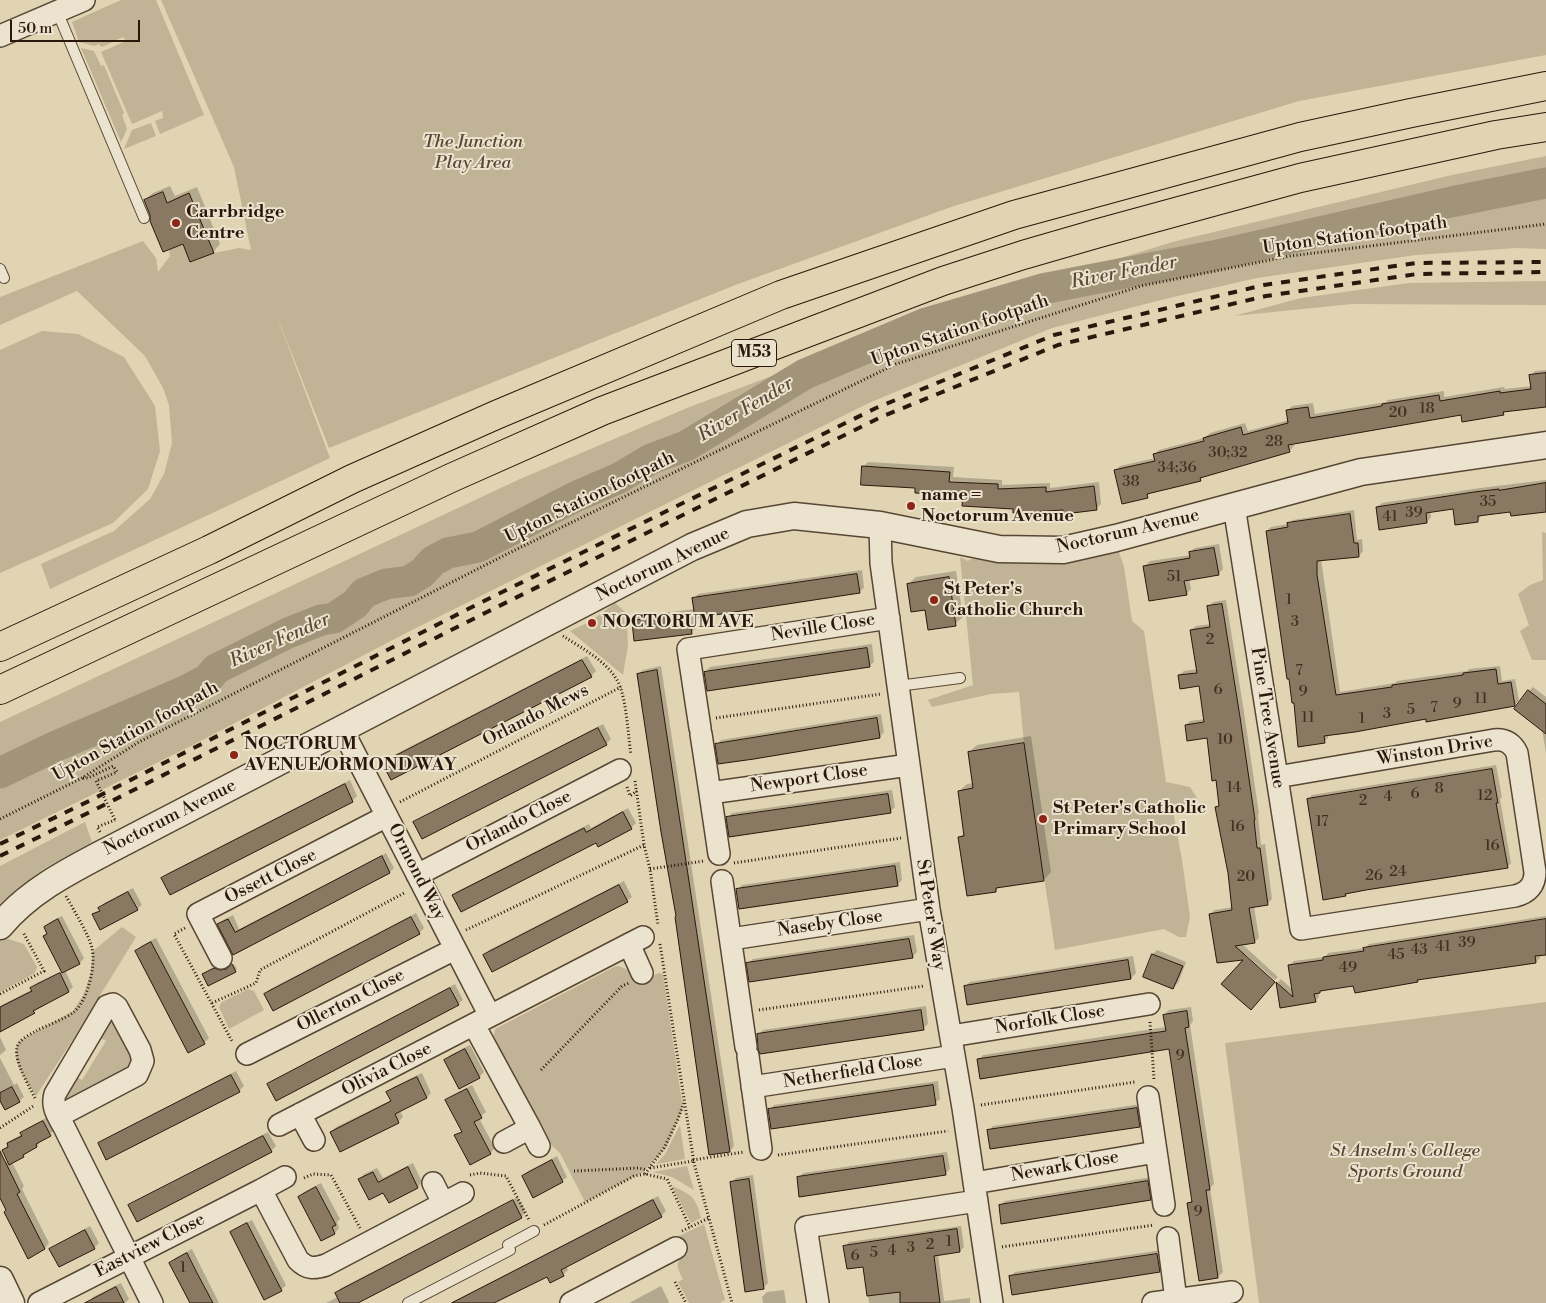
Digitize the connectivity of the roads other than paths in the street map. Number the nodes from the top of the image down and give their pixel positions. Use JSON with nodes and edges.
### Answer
{"nodes":[{"id":1,"x":84,"y":0,"type":"edge"},
{"id":2,"x":57,"y":12,"type":"junction"},
{"id":3,"x":1,"y":34,"type":"edge"},
{"id":4,"x":1546,"y":86,"type":"edge"},
{"id":5,"x":1546,"y":127,"type":"edge"},
{"id":6,"x":144,"y":218,"type":"dead end"},
{"id":7,"x":1546,"y":446,"type":"edge"},
{"id":8,"x":1234,"y":506,"type":"junction"},
{"id":9,"x":880,"y":525,"type":"junction"},
{"id":10,"x":888,"y":618,"type":"junction"},
{"id":11,"x":0,"y":647,"type":"edge"},
{"id":12,"x":960,"y":678,"type":"dead end"},
{"id":13,"x":898,"y":689,"type":"junction"},
{"id":14,"x":0,"y":690,"type":"edge"},
{"id":15,"x":342,"y":729,"type":"junction"},
{"id":16,"x":909,"y":765,"type":"junction"},
{"id":17,"x":620,"y":770,"type":"dead end"},
{"id":18,"x":1277,"y":778,"type":"junction"},
{"id":19,"x":710,"y":793,"type":"junction"},
{"id":20,"x":386,"y":813,"type":"junction"},
{"id":21,"x":715,"y":857,"type":"road end"},
{"id":22,"x":420,"y":879,"type":"junction"},
{"id":23,"x":722,"y":881,"type":"road end"},
{"id":24,"x":929,"y":909,"type":"junction"},
{"id":25,"x":6,"y":919,"type":"edge"},
{"id":26,"x":1301,"y":929,"type":"joint"},
{"id":27,"x":730,"y":938,"type":"junction"},
{"id":28,"x":453,"y":943,"type":"junction"},
{"id":29,"x":221,"y":958,"type":"dead end"},
{"id":30,"x":644,"y":975,"type":"road end"},
{"id":31,"x":1148,"y":1004,"type":"road end"},
{"id":32,"x":482,"y":1020,"type":"junction"},
{"id":33,"x":952,"y":1046,"type":"junction"},
{"id":34,"x":246,"y":1054,"type":"road end"},
{"id":35,"x":1143,"y":1086,"type":"road end"},
{"id":36,"x":752,"y":1087,"type":"junction"},
{"id":37,"x":300,"y":1114,"type":"junction"},
{"id":38,"x":59,"y":1116,"type":"junction"},
{"id":39,"x":279,"y":1125,"type":"dead end"},
{"id":40,"x":314,"y":1140,"type":"dead end"},
{"id":41,"x":504,"y":1142,"type":"dead end"},
{"id":42,"x":768,"y":1152,"type":"road end"},
{"id":43,"x":1156,"y":1152,"type":"junction"},
{"id":44,"x":285,"y":1177,"type":"road end"},
{"id":45,"x":434,"y":1183,"type":"dead end"},
{"id":46,"x":261,"y":1190,"type":"junction"},
{"id":47,"x":976,"y":1192,"type":"junction"},
{"id":48,"x":463,"y":1193,"type":"road end"},
{"id":49,"x":443,"y":1203,"type":"junction"},
{"id":50,"x":1164,"y":1205,"type":"road end"},
{"id":51,"x":534,"y":1231,"type":"road end"},
{"id":52,"x":1168,"y":1238,"type":"dead end"},
{"id":53,"x":676,"y":1248,"type":"dead end"},
{"id":54,"x":128,"y":1257,"type":"junction"},
{"id":55,"x":0,"y":1280,"type":"edge"},
{"id":56,"x":1232,"y":1292,"type":"dead end"},
{"id":57,"x":1176,"y":1300,"type":"junction"},
{"id":58,"x":11,"y":1303,"type":"edge"},
{"id":59,"x":40,"y":1303,"type":"edge"},
{"id":60,"x":152,"y":1303,"type":"edge"},
{"id":61,"x":408,"y":1303,"type":"edge"},
{"id":62,"x":571,"y":1303,"type":"edge"},
{"id":63,"x":818,"y":1303,"type":"edge"},
{"id":64,"x":992,"y":1303,"type":"edge"},
{"id":65,"x":1153,"y":1303,"type":"edge"}],
"edges":[{"from":1,"to":2,"type":"street"},
{"from":2,"to":3,"type":"street"},
{"from":2,"to":6,"type":"lane"},
{"from":4,"to":11,"type":"highway","number":"M53"},
{"from":5,"to":14,"type":"highway","number":"M53"},
{"from":7,"to":8,"type":"street","name":"Noctorum Avenue"},
{"from":8,"to":9,"type":"street","name":"Noctorum Avenue"},
{"from":8,"to":18,"type":"street","name":"Pine Tree Avenue"},
{"from":9,"to":10,"type":"street","name":"St Peter's Way"},
{"from":9,"to":15,"type":"street","name":"Noctorum Avenue"},
{"from":10,"to":13,"type":"street","name":"St Peter's Way"},
{"from":10,"to":19,"type":"street","name":"Neville Close"},
{"from":12,"to":13,"type":"lane"},
{"from":13,"to":16,"type":"street","name":"St Peter's Way"},
{"from":15,"to":20,"type":"street","name":"Ormond Way"},
{"from":15,"to":25,"type":"street","name":"Noctorum Avenue"},
{"from":16,"to":19,"type":"street","name":"Newport Close"},
{"from":16,"to":24,"type":"street","name":"St Peter's Way"},
{"from":17,"to":22,"type":"street","name":"Orlando Close"},
{"from":18,"to":26,"type":"street","name":"Pine Tree Avenue"},
{"from":18,"to":26,"type":"street","name":"Winston Drive"},
{"from":19,"to":21,"type":"street"},
{"from":20,"to":22,"type":"street","name":"Ormond Way"},
{"from":20,"to":29,"type":"street","name":"Ossett Close"},
{"from":22,"to":28,"type":"street","name":"Ormond Way"},
{"from":23,"to":27,"type":"street"},
{"from":24,"to":27,"type":"street","name":"Naseby Close"},
{"from":24,"to":33,"type":"street","name":"St Peter's Way"},
{"from":27,"to":36,"type":"street"},
{"from":28,"to":32,"type":"street","name":"Ormond Way"},
{"from":28,"to":34,"type":"street","name":"Ollerton Close"},
{"from":30,"to":32,"type":"street","name":"Olivia Close"},
{"from":31,"to":33,"type":"street","name":"Norfolk Close"},
{"from":32,"to":37,"type":"street","name":"Olivia Close"},
{"from":32,"to":41,"type":"street"},
{"from":33,"to":36,"type":"street","name":"Netherfield Close"},
{"from":33,"to":47,"type":"street","name":"St Peter's Way"},
{"from":35,"to":43,"type":"street"},
{"from":36,"to":42,"type":"street"},
{"from":37,"to":39,"type":"street","name":"Olivia Close"},
{"from":37,"to":40,"type":"street"},
{"from":38,"to":38,"type":"street"},
{"from":38,"to":54,"type":"street"},
{"from":43,"to":47,"type":"street","name":"Newark Close"},
{"from":43,"to":50,"type":"street"},
{"from":44,"to":46,"type":"street","name":"Eastview Close"},
{"from":45,"to":49,"type":"street"},
{"from":46,"to":49,"type":"street"},
{"from":46,"to":54,"type":"street","name":"Eastview Close"},
{"from":47,"to":63,"type":"street","name":"Newark Close"},
{"from":47,"to":64,"type":"street","name":"St Peter's Way"},
{"from":48,"to":49,"type":"street"},
{"from":51,"to":61,"type":"lane"},
{"from":52,"to":57,"type":"street"},
{"from":53,"to":62,"type":"street"},
{"from":54,"to":59,"type":"street","name":"Eastview Close"},
{"from":54,"to":60,"type":"street"},
{"from":55,"to":58,"type":"street"},
{"from":56,"to":57,"type":"street"},
{"from":57,"to":65,"type":"street"}]}
